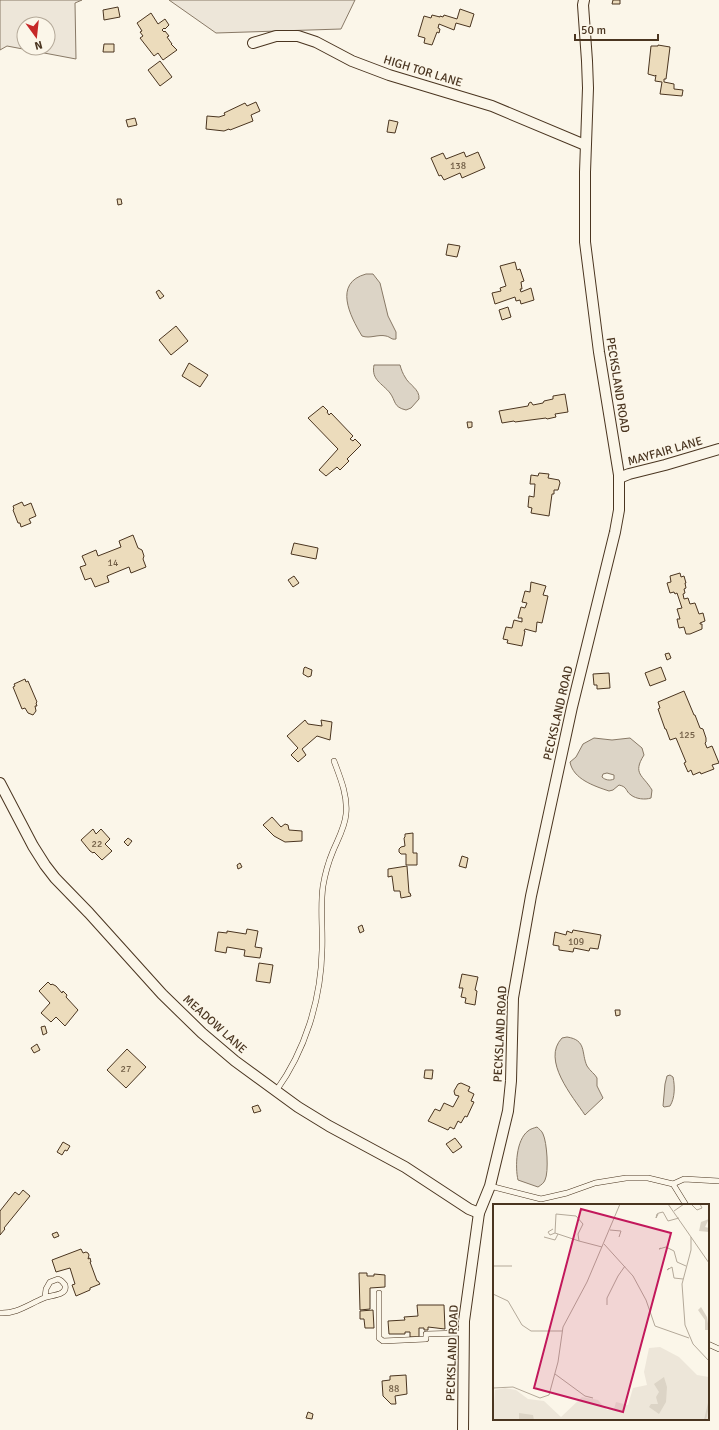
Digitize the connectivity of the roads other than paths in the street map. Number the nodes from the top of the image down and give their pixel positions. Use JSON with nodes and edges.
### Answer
{"nodes":[{"id":1,"x":584,"y":0,"type":"edge"},
{"id":2,"x":253,"y":43,"type":"dead end"},
{"id":3,"x":585,"y":146,"type":"junction"},
{"id":4,"x":719,"y":448,"type":"edge"},
{"id":5,"x":619,"y":478,"type":"junction"},
{"id":6,"x":334,"y":761,"type":"dead end"},
{"id":7,"x":0,"y":783,"type":"edge"},
{"id":8,"x":276,"y":1090,"type":"junction"},
{"id":9,"x":719,"y":1181,"type":"edge"},
{"id":10,"x":673,"y":1184,"type":"junction"},
{"id":11,"x":490,"y":1186,"type":"junction"},
{"id":12,"x":685,"y":1204,"type":"edge"},
{"id":13,"x":479,"y":1213,"type":"junction"},
{"id":14,"x":379,"y":1293,"type":"dead end"},
{"id":15,"x":45,"y":1297,"type":"dead end"},
{"id":16,"x":0,"y":1313,"type":"edge"},
{"id":17,"x":464,"y":1333,"type":"junction"},
{"id":18,"x":709,"y":1344,"type":"edge"},
{"id":19,"x":719,"y":1349,"type":"edge"},
{"id":20,"x":463,"y":1430,"type":"edge"}],
"edges":[{"from":1,"to":3,"type":"street","name":"PECKSLAND ROAD"},
{"from":2,"to":3,"type":"street","name":"HIGH TOR LANE"},
{"from":3,"to":5,"type":"street","name":"PECKSLAND ROAD"},
{"from":4,"to":5,"type":"street","name":"MAYFAIR LANE"},
{"from":5,"to":11,"type":"street","name":"PECKSLAND ROAD"},
{"from":6,"to":8,"type":"lane"},
{"from":7,"to":8,"type":"street","name":"MEADOW LANE"},
{"from":8,"to":13,"type":"street","name":"MEADOW LANE"},
{"from":9,"to":10,"type":"lane"},
{"from":10,"to":11,"type":"lane"},
{"from":10,"to":12,"type":"lane"},
{"from":11,"to":13,"type":"street","name":"PECKSLAND ROAD"},
{"from":13,"to":17,"type":"street","name":"PECKSLAND ROAD"},
{"from":14,"to":17,"type":"lane"},
{"from":15,"to":16,"type":"lane"},
{"from":17,"to":20,"type":"street","name":"PECKSLAND ROAD"},
{"from":18,"to":19,"type":"lane"}]}
